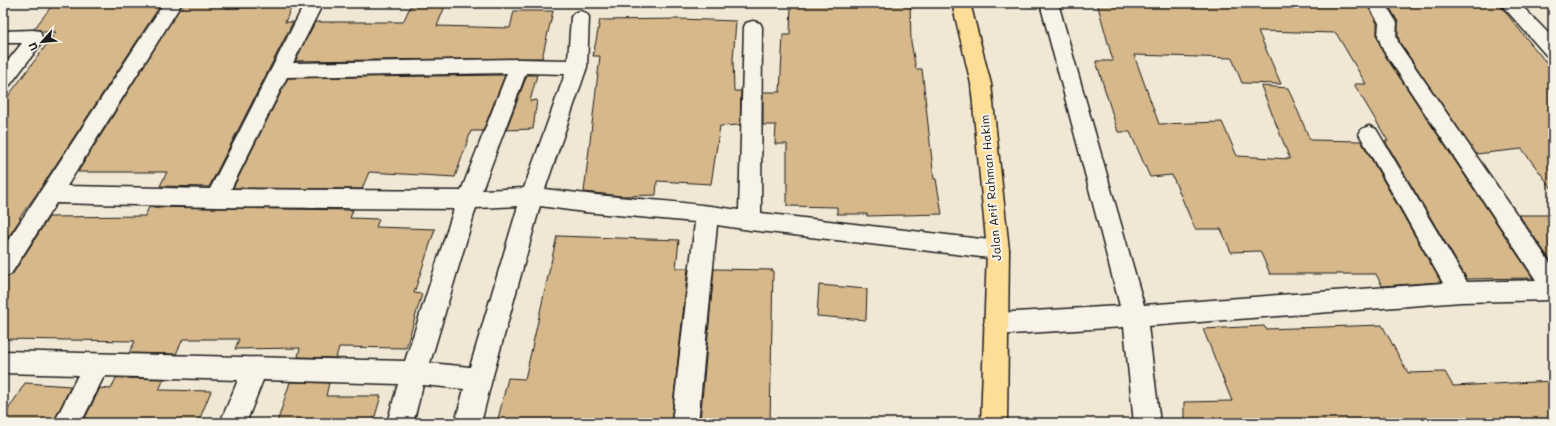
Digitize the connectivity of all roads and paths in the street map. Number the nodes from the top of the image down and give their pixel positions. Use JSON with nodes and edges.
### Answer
{"nodes":[{"id":1,"x":173,"y":3,"type":"edge"},
{"id":2,"x":314,"y":3,"type":"edge"},
{"id":3,"x":961,"y":3,"type":"edge"},
{"id":4,"x":1050,"y":3,"type":"edge"},
{"id":5,"x":1376,"y":3,"type":"edge"},
{"id":6,"x":1509,"y":3,"type":"edge"},
{"id":7,"x":580,"y":17,"type":"dead end"},
{"id":8,"x":753,"y":27,"type":"dead end"},
{"id":9,"x":3,"y":37,"type":"edge"},
{"id":10,"x":1553,"y":50,"type":"edge"},
{"id":11,"x":519,"y":66,"type":"junction"},
{"id":12,"x":577,"y":67,"type":"junction"},
{"id":13,"x":280,"y":70,"type":"junction"},
{"id":14,"x":3,"y":80,"type":"edge"},
{"id":15,"x":1369,"y":134,"type":"dead end"},
{"id":16,"x":51,"y":194,"type":"junction"},
{"id":17,"x":532,"y":196,"type":"junction"},
{"id":18,"x":216,"y":198,"type":"junction"},
{"id":19,"x":468,"y":200,"type":"junction"},
{"id":20,"x":707,"y":214,"type":"junction"},
{"id":21,"x":750,"y":221,"type":"junction"},
{"id":22,"x":998,"y":250,"type":"junction"},
{"id":23,"x":3,"y":267,"type":"edge"},
{"id":24,"x":1553,"y":286,"type":"edge"},
{"id":25,"x":1553,"y":290,"type":"edge"},
{"id":26,"x":1461,"y":292,"type":"junction"},
{"id":27,"x":1135,"y":316,"type":"junction"},
{"id":28,"x":996,"y":324,"type":"junction"},
{"id":29,"x":3,"y":362,"type":"edge"},
{"id":30,"x":97,"y":365,"type":"junction"},
{"id":31,"x":255,"y":369,"type":"junction"},
{"id":32,"x":414,"y":373,"type":"junction"},
{"id":33,"x":479,"y":379,"type":"junction"},
{"id":34,"x":67,"y":423,"type":"edge"},
{"id":35,"x":232,"y":423,"type":"edge"},
{"id":36,"x":400,"y":423,"type":"edge"},
{"id":37,"x":468,"y":423,"type":"edge"},
{"id":38,"x":685,"y":423,"type":"edge"},
{"id":39,"x":994,"y":423,"type":"edge"},
{"id":40,"x":1147,"y":423,"type":"edge"}],
"edges":[{"from":1,"to":16,"type":"street"},
{"from":2,"to":13,"type":"street"},
{"from":3,"to":22,"type":"main road","name":"Jalan Arif Rahman Hakim"},
{"from":4,"to":27,"type":"street"},
{"from":5,"to":24,"type":"street"},
{"from":6,"to":10,"type":"street"},
{"from":7,"to":12,"type":"street"},
{"from":8,"to":21,"type":"street"},
{"from":9,"to":14,"type":"street"},
{"from":11,"to":12,"type":"street"},
{"from":11,"to":13,"type":"street"},
{"from":11,"to":19,"type":"street"},
{"from":12,"to":17,"type":"street"},
{"from":13,"to":18,"type":"street"},
{"from":15,"to":26,"type":"street"},
{"from":16,"to":18,"type":"street"},
{"from":16,"to":23,"type":"street"},
{"from":17,"to":19,"type":"street"},
{"from":17,"to":20,"type":"street"},
{"from":17,"to":33,"type":"street"},
{"from":18,"to":19,"type":"street"},
{"from":19,"to":32,"type":"street"},
{"from":20,"to":21,"type":"street"},
{"from":20,"to":38,"type":"street"},
{"from":21,"to":22,"type":"street"},
{"from":22,"to":28,"type":"main road","name":"Jalan Arif Rahman Hakim"},
{"from":25,"to":26,"type":"street"},
{"from":26,"to":27,"type":"street"},
{"from":27,"to":28,"type":"street"},
{"from":27,"to":40,"type":"street"},
{"from":28,"to":39,"type":"main road","name":"Jalan Arif Rahman Hakim"},
{"from":29,"to":30,"type":"street"},
{"from":30,"to":31,"type":"street"},
{"from":30,"to":34,"type":"street"},
{"from":31,"to":32,"type":"street"},
{"from":31,"to":35,"type":"street"},
{"from":32,"to":33,"type":"street"},
{"from":32,"to":36,"type":"street"},
{"from":33,"to":37,"type":"street"}]}
